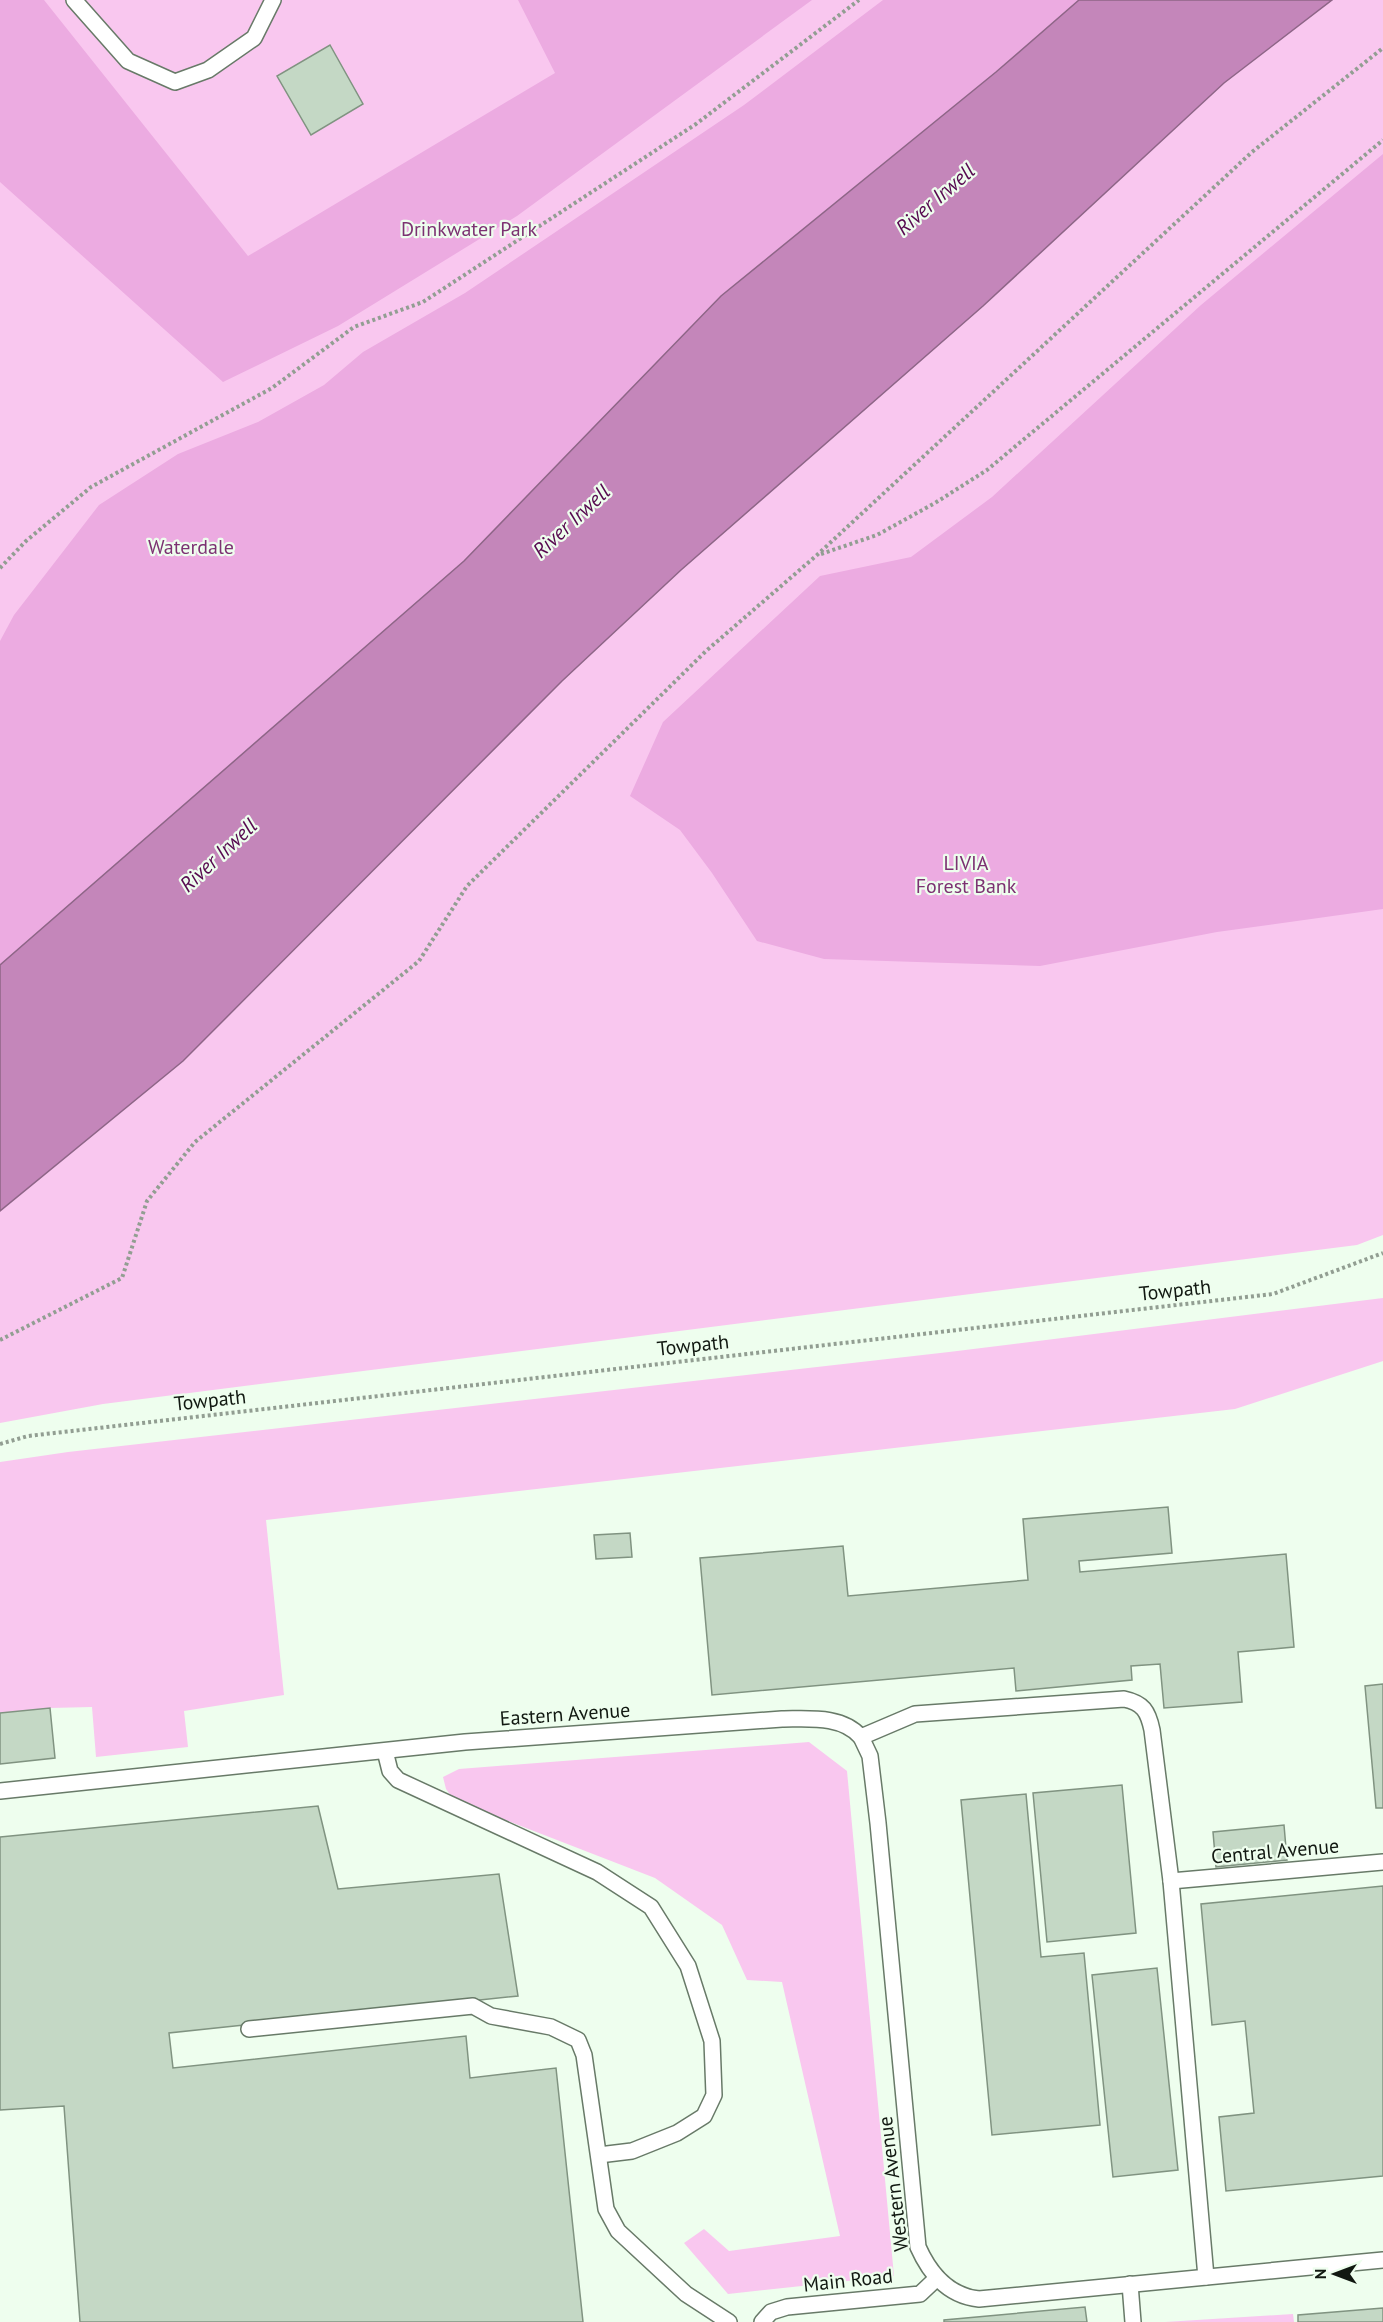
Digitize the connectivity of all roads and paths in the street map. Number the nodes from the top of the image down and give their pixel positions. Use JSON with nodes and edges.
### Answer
{"nodes":[{"id":1,"x":74,"y":0,"type":"edge"},
{"id":2,"x":273,"y":0,"type":"edge"},
{"id":3,"x":859,"y":0,"type":"edge"},
{"id":4,"x":1383,"y":48,"type":"edge"},
{"id":5,"x":1383,"y":140,"type":"edge"},
{"id":6,"x":817,"y":555,"type":"junction"},
{"id":7,"x":0,"y":568,"type":"edge"},
{"id":8,"x":1383,"y":1253,"type":"edge"},
{"id":9,"x":0,"y":1340,"type":"edge"},
{"id":10,"x":0,"y":1444,"type":"edge"},
{"id":11,"x":861,"y":1737,"type":"junction"},
{"id":12,"x":385,"y":1750,"type":"junction"},
{"id":13,"x":0,"y":1791,"type":"edge"},
{"id":14,"x":1383,"y":1862,"type":"edge"},
{"id":15,"x":1171,"y":1881,"type":"junction"},
{"id":16,"x":249,"y":2029,"type":"dead end"},
{"id":17,"x":598,"y":2156,"type":"junction"},
{"id":18,"x":1383,"y":2260,"type":"edge"},
{"id":19,"x":1206,"y":2277,"type":"junction"},
{"id":20,"x":937,"y":2278,"type":"junction"},
{"id":21,"x":1130,"y":2284,"type":"junction"},
{"id":22,"x":729,"y":2322,"type":"edge"},
{"id":23,"x":762,"y":2322,"type":"edge"},
{"id":24,"x":1133,"y":2322,"type":"edge"}],
"edges":[{"from":1,"to":2,"type":"lane"},
{"from":3,"to":7,"type":"path"},
{"from":4,"to":6,"type":"path"},
{"from":5,"to":6,"type":"path"},
{"from":6,"to":9,"type":"path"},
{"from":8,"to":10,"type":"path","name":"Towpath"},
{"from":11,"to":12,"type":"lane","name":"Eastern Avenue"},
{"from":11,"to":15,"type":"lane"},
{"from":11,"to":20,"type":"lane","name":"Western Avenue"},
{"from":12,"to":13,"type":"lane","name":"Eastern Avenue"},
{"from":12,"to":17,"type":"lane"},
{"from":14,"to":15,"type":"lane","name":"Central Avenue"},
{"from":15,"to":19,"type":"lane"},
{"from":16,"to":17,"type":"lane"},
{"from":17,"to":22,"type":"lane"},
{"from":18,"to":19,"type":"lane","name":"Western Avenue"},
{"from":19,"to":21,"type":"lane","name":"Western Avenue"},
{"from":20,"to":21,"type":"lane","name":"Western Avenue"},
{"from":20,"to":23,"type":"lane","name":"Main Road"},
{"from":21,"to":24,"type":"lane"}]}
